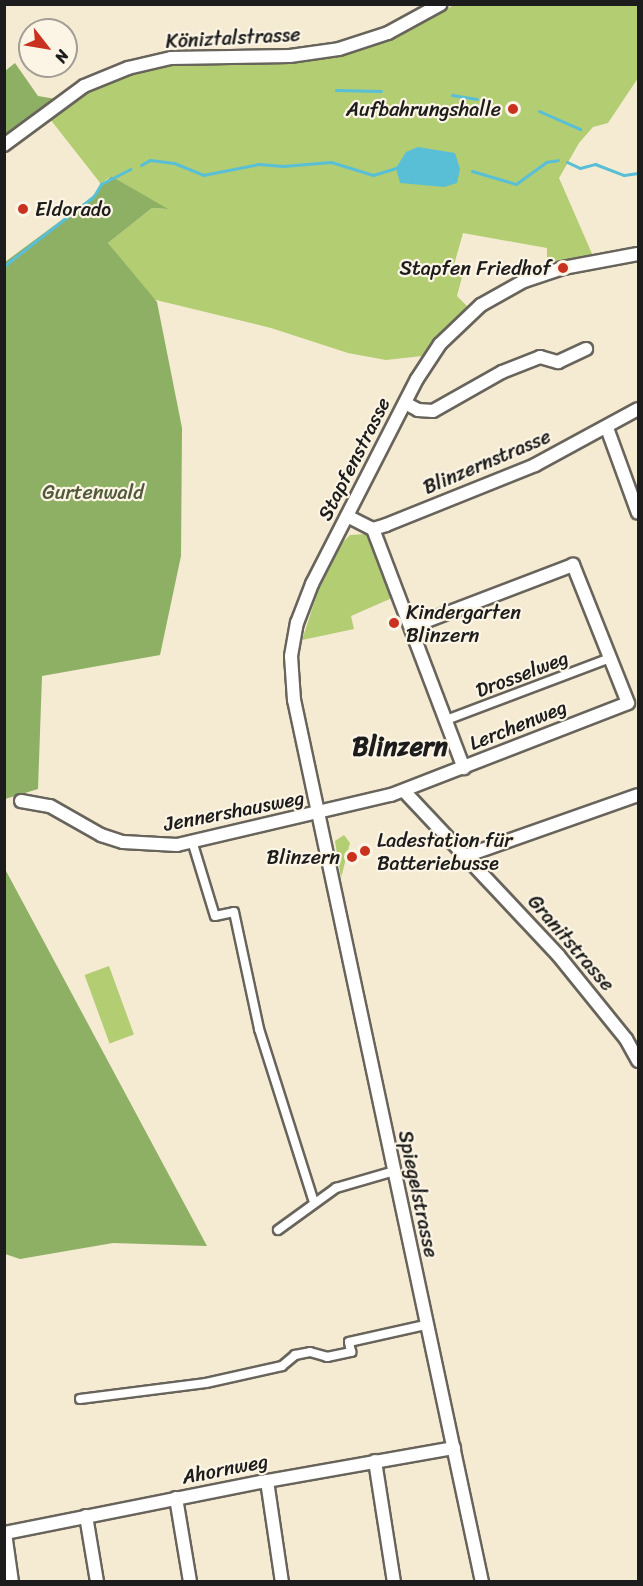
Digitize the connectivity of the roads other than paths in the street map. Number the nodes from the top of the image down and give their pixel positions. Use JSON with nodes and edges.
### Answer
{"nodes":[{"id":1,"x":441,"y":4,"type":"edge"},
{"id":2,"x":4,"y":145,"type":"edge"},
{"id":3,"x":639,"y":254,"type":"edge"},
{"id":4,"x":585,"y":349,"type":"dead end"},
{"id":5,"x":405,"y":403,"type":"junction"},
{"id":6,"x":639,"y":409,"type":"edge"},
{"id":7,"x":607,"y":428,"type":"junction"},
{"id":8,"x":639,"y":513,"type":"edge"},
{"id":9,"x":347,"y":516,"type":"junction"},
{"id":10,"x":373,"y":529,"type":"junction"},
{"id":11,"x":411,"y":627,"type":"junction"},
{"id":12,"x":610,"y":658,"type":"junction"},
{"id":13,"x":446,"y":720,"type":"junction"},
{"id":14,"x":464,"y":768,"type":"junction"},
{"id":15,"x":404,"y":791,"type":"junction"},
{"id":16,"x":639,"y":795,"type":"edge"},
{"id":17,"x":21,"y":801,"type":"dead end"},
{"id":18,"x":319,"y":814,"type":"junction"},
{"id":19,"x":192,"y":841,"type":"junction"},
{"id":20,"x":468,"y":855,"type":"junction"},
{"id":21,"x":639,"y":1061,"type":"edge"},
{"id":22,"x":394,"y":1171,"type":"junction"},
{"id":23,"x":314,"y":1202,"type":"junction"},
{"id":24,"x":278,"y":1230,"type":"dead end"},
{"id":25,"x":425,"y":1325,"type":"junction"},
{"id":26,"x":80,"y":1399,"type":"dead end"},
{"id":27,"x":454,"y":1448,"type":"junction"},
{"id":28,"x":375,"y":1461,"type":"junction"},
{"id":29,"x":267,"y":1480,"type":"junction"},
{"id":30,"x":176,"y":1498,"type":"junction"},
{"id":31,"x":86,"y":1516,"type":"junction"},
{"id":32,"x":5,"y":1533,"type":"edge"},
{"id":33,"x":12,"y":1581,"type":"edge"},
{"id":34,"x":97,"y":1581,"type":"edge"},
{"id":35,"x":190,"y":1581,"type":"edge"},
{"id":36,"x":282,"y":1581,"type":"edge"},
{"id":37,"x":394,"y":1581,"type":"edge"},
{"id":38,"x":482,"y":1581,"type":"edge"}],
"edges":[{"from":1,"to":2,"type":"street","name":"Köniztalstrasse"},
{"from":3,"to":5,"type":"street","name":"Stapfenstrasse"},
{"from":4,"to":5,"type":"street"},
{"from":5,"to":9,"type":"street","name":"Stapfenstrasse"},
{"from":6,"to":7,"type":"street","name":"Blinzernstrasse"},
{"from":7,"to":8,"type":"street"},
{"from":7,"to":10,"type":"street","name":"Blinzernstrasse"},
{"from":9,"to":10,"type":"street"},
{"from":9,"to":18,"type":"street","name":"Stapfenstrasse"},
{"from":10,"to":11,"type":"street"},
{"from":11,"to":12,"type":"street"},
{"from":11,"to":13,"type":"street"},
{"from":12,"to":13,"type":"street","name":"Drosselweg"},
{"from":12,"to":14,"type":"street","name":"Lerchenweg"},
{"from":13,"to":14,"type":"street"},
{"from":14,"to":15,"type":"street","name":"Lerchenweg"},
{"from":15,"to":18,"type":"street","name":"Lerchenweg"},
{"from":15,"to":20,"type":"street","name":"Granitstrasse"},
{"from":16,"to":20,"type":"street"},
{"from":17,"to":19,"type":"street","name":"Jennershausweg"},
{"from":18,"to":19,"type":"street","name":"Jennershausweg"},
{"from":18,"to":22,"type":"street","name":"Spiegelstrasse"},
{"from":19,"to":23,"type":"street"},
{"from":20,"to":21,"type":"street","name":"Granitstrasse"},
{"from":22,"to":23,"type":"street"},
{"from":22,"to":25,"type":"street","name":"Spiegelstrasse"},
{"from":23,"to":24,"type":"street"},
{"from":25,"to":26,"type":"street"},
{"from":25,"to":27,"type":"street","name":"Spiegelstrasse"},
{"from":27,"to":28,"type":"street","name":"Ahornweg"},
{"from":27,"to":38,"type":"street","name":"Spiegelstrasse"},
{"from":28,"to":29,"type":"street","name":"Ahornweg"},
{"from":28,"to":37,"type":"street"},
{"from":29,"to":30,"type":"street","name":"Ahornweg"},
{"from":29,"to":36,"type":"street"},
{"from":30,"to":31,"type":"street","name":"Ahornweg"},
{"from":30,"to":35,"type":"street"},
{"from":31,"to":32,"type":"street","name":"Ahornweg"},
{"from":31,"to":34,"type":"street"},
{"from":32,"to":33,"type":"street"}]}
